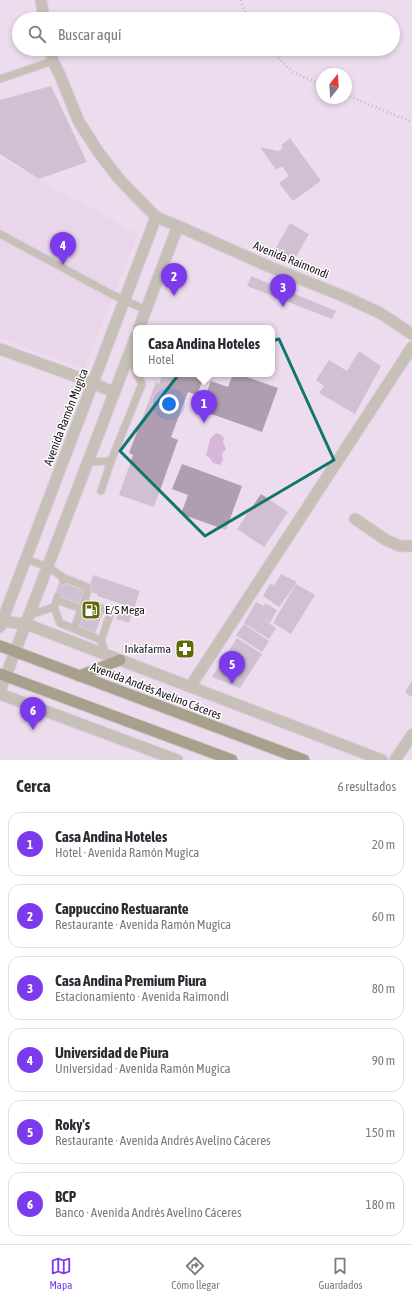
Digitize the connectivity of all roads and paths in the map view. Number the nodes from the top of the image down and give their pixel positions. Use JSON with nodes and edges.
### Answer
{"nodes":[{"id":1,"x":41,"y":0,"type":"edge"},
{"id":2,"x":241,"y":0,"type":"edge"},
{"id":3,"x":43,"y":12,"type":"edge"},
{"id":4,"x":245,"y":12,"type":"edge"},
{"id":5,"x":52,"y":56,"type":"edge"},
{"id":6,"x":276,"y":56,"type":"edge"},
{"id":7,"x":53,"y":61,"type":"junction"},
{"id":8,"x":0,"y":79,"type":"edge"},
{"id":9,"x":316,"y":82,"type":"edge"},
{"id":10,"x":352,"y":97,"type":"edge"},
{"id":11,"x":412,"y":122,"type":"edge"},
{"id":12,"x":156,"y":217,"type":"junction"},
{"id":13,"x":178,"y":226,"type":"junction"},
{"id":14,"x":0,"y":234,"type":"edge"},
{"id":15,"x":125,"y":301,"type":"junction"},
{"id":16,"x":146,"y":310,"type":"junction"},
{"id":17,"x":140,"y":325,"type":"edge"},
{"id":18,"x":412,"y":334,"type":"edge"},
{"id":19,"x":133,"y":344,"type":"edge"},
{"id":20,"x":412,"y":347,"type":"edge"},
{"id":21,"x":0,"y":349,"type":"edge"},
{"id":22,"x":129,"y":355,"type":"junction"},
{"id":23,"x":133,"y":364,"type":"edge"},
{"id":24,"x":139,"y":377,"type":"edge"},
{"id":25,"x":93,"y":384,"type":"junction"},
{"id":26,"x":114,"y":392,"type":"junction"},
{"id":27,"x":111,"y":461,"type":"junction"},
{"id":28,"x":88,"y":462,"type":"junction"},
{"id":29,"x":101,"y":491,"type":"dead end"},
{"id":30,"x":355,"y":519,"type":"dead end"},
{"id":31,"x":412,"y":546,"type":"edge"},
{"id":32,"x":26,"y":559,"type":"junction"},
{"id":33,"x":48,"y":567,"type":"junction"},
{"id":34,"x":83,"y":605,"type":"junction"},
{"id":35,"x":54,"y":607,"type":"junction"},
{"id":36,"x":28,"y":619,"type":"junction"},
{"id":37,"x":1,"y":623,"type":"edge"},
{"id":38,"x":60,"y":623,"type":"junction"},
{"id":39,"x":74,"y":629,"type":"junction"},
{"id":40,"x":45,"y":631,"type":"junction"},
{"id":41,"x":101,"y":640,"type":"junction"},
{"id":42,"x":0,"y":646,"type":"edge"},
{"id":43,"x":15,"y":652,"type":"junction"},
{"id":44,"x":106,"y":655,"type":"junction"},
{"id":45,"x":120,"y":660,"type":"junction"},
{"id":46,"x":3,"y":675,"type":"edge"},
{"id":47,"x":79,"y":676,"type":"junction"},
{"id":48,"x":190,"y":687,"type":"junction"},
{"id":49,"x":0,"y":691,"type":"edge"},
{"id":50,"x":0,"y":694,"type":"edge"},
{"id":51,"x":412,"y":736,"type":"edge"},
{"id":52,"x":177,"y":760,"type":"edge"},
{"id":53,"x":232,"y":760,"type":"edge"},
{"id":54,"x":304,"y":760,"type":"edge"},
{"id":55,"x":382,"y":760,"type":"edge"},
{"id":56,"x":395,"y":760,"type":"edge"}],
"edges":[{"from":1,"to":3,"type":"street"},
{"from":2,"to":4,"type":"path"},
{"from":5,"to":7,"type":"street"},
{"from":6,"to":9,"type":"path"},
{"from":7,"to":8,"type":"lane"},
{"from":7,"to":12,"type":"street"},
{"from":10,"to":11,"type":"path"},
{"from":12,"to":13,"type":"street","name":"Avenida Raimondi"},
{"from":12,"to":15,"type":"street","name":"Avenida Ramón Mugica"},
{"from":13,"to":16,"type":"street"},
{"from":13,"to":18,"type":"street","name":"Avenida Raimondi"},
{"from":14,"to":15,"type":"lane"},
{"from":15,"to":16,"type":"lane"},
{"from":15,"to":25,"type":"street","name":"Avenida Ramón Mugica"},
{"from":16,"to":17,"type":"street"},
{"from":19,"to":22,"type":"street"},
{"from":20,"to":48,"type":"street"},
{"from":21,"to":25,"type":"street"},
{"from":22,"to":23,"type":"lane"},
{"from":22,"to":26,"type":"street"},
{"from":24,"to":27,"type":"lane"},
{"from":25,"to":26,"type":"street"},
{"from":25,"to":32,"type":"street","name":"Avenida Ramón Mugica"},
{"from":26,"to":28,"type":"street"},
{"from":27,"to":28,"type":"lane"},
{"from":27,"to":29,"type":"lane"},
{"from":28,"to":33,"type":"street"},
{"from":30,"to":31,"type":"street"},
{"from":32,"to":33,"type":"lane"},
{"from":32,"to":37,"type":"street","name":"Avenida Ramón Mugica"},
{"from":33,"to":34,"type":"lane"},
{"from":33,"to":36,"type":"street"},
{"from":34,"to":35,"type":"lane"},
{"from":34,"to":39,"type":"lane"},
{"from":34,"to":41,"type":"lane"},
{"from":35,"to":36,"type":"lane"},
{"from":35,"to":38,"type":"lane"},
{"from":36,"to":37,"type":"street","name":"Avenida Andrés Avelino Cáceres"},
{"from":36,"to":40,"type":"street","name":"Avenida Andrés Avelino Cáceres"},
{"from":36,"to":43,"type":"street"},
{"from":38,"to":39,"type":"lane"},
{"from":38,"to":40,"type":"lane"},
{"from":39,"to":41,"type":"lane"},
{"from":40,"to":44,"type":"street","name":"Avenida Andrés Avelino Cáceres"},
{"from":41,"to":44,"type":"lane"},
{"from":42,"to":43,"type":"highway","name":"Avenida Andrés Avelino Cáceres"},
{"from":43,"to":46,"type":"street"},
{"from":43,"to":47,"type":"highway","name":"Avenida Andrés Avelino Cáceres"},
{"from":44,"to":45,"type":"street","name":"Avenida Andrés Avelino Cáceres"},
{"from":45,"to":47,"type":"highway"},
{"from":45,"to":48,"type":"street","name":"Avenida Andrés Avelino Cáceres"},
{"from":46,"to":49,"type":"street"},
{"from":46,"to":53,"type":"highway"},
{"from":47,"to":54,"type":"highway","name":"Avenida Andrés Avelino Cáceres"},
{"from":48,"to":55,"type":"street","name":"Avenida Andrés Avelino Cáceres"},
{"from":50,"to":52,"type":"street"},
{"from":51,"to":56,"type":"street"}]}
